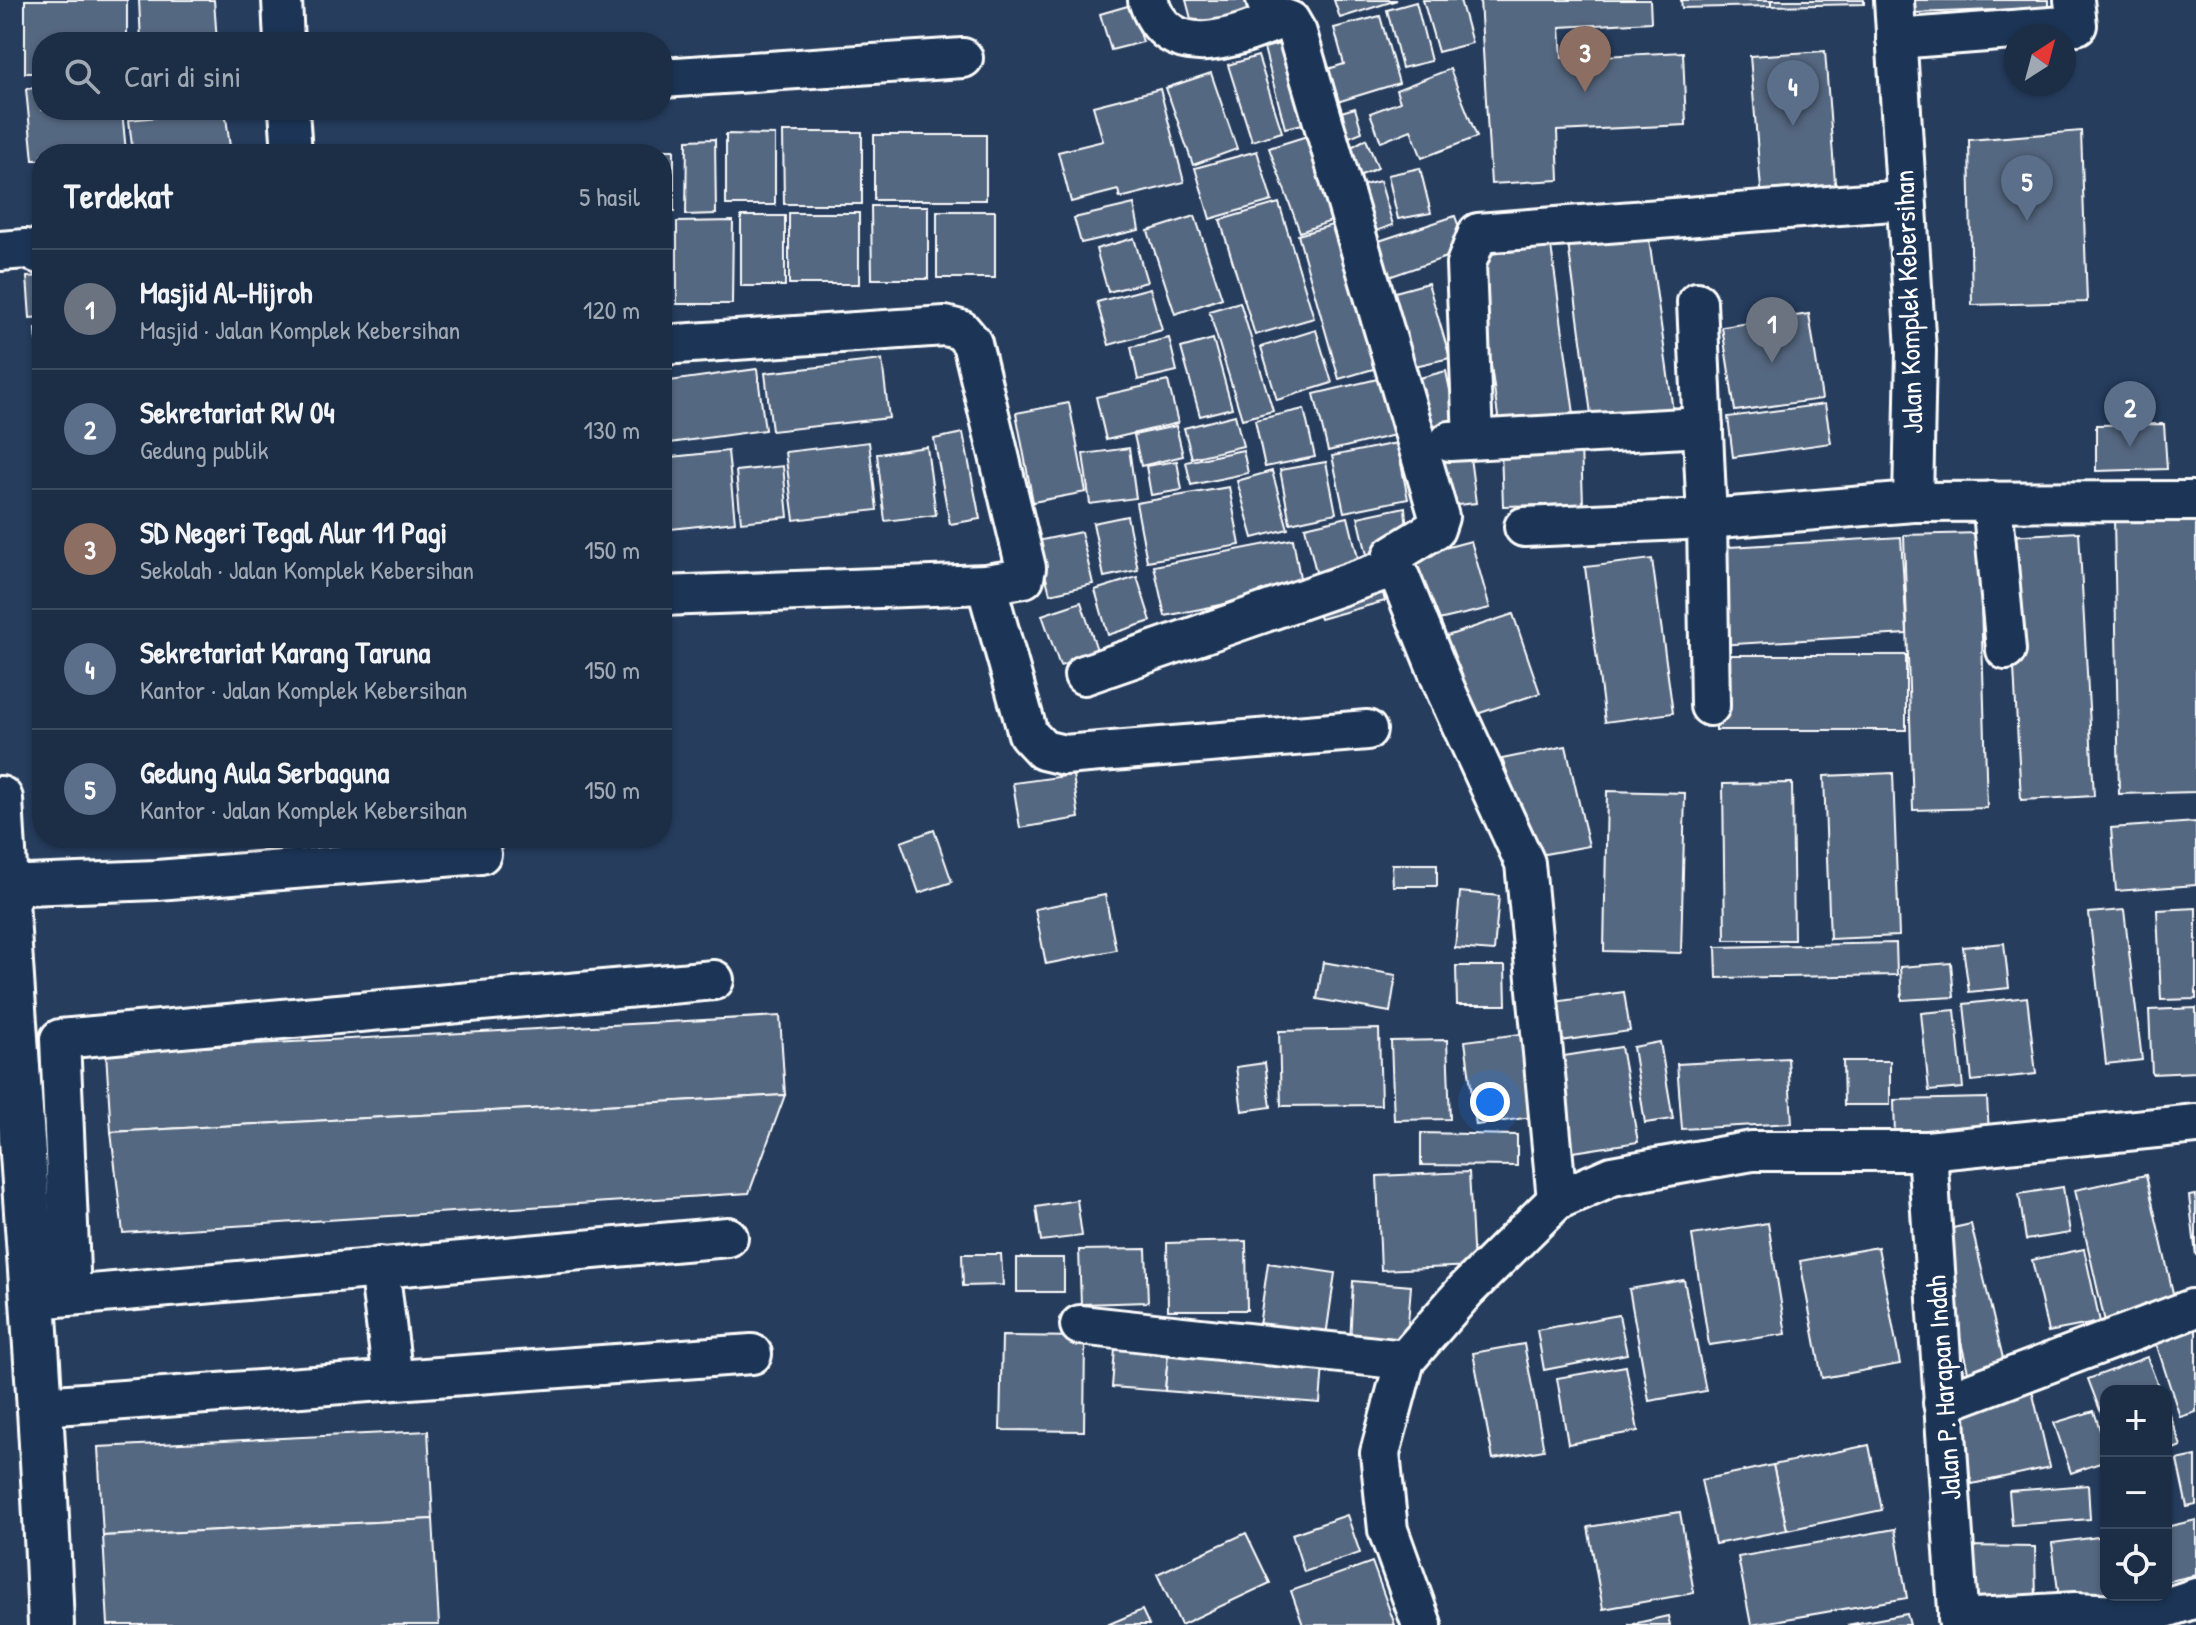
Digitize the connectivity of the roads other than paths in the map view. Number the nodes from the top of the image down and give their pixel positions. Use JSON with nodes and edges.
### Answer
{"nodes":[{"id":1,"x":282,"y":0,"type":"edge"},
{"id":2,"x":1148,"y":0,"type":"edge"},
{"id":3,"x":1894,"y":0,"type":"edge"},
{"id":4,"x":2074,"y":0,"type":"edge"},
{"id":5,"x":1273,"y":10,"type":"edge"},
{"id":6,"x":284,"y":32,"type":"edge"},
{"id":7,"x":1896,"y":39,"type":"junction"},
{"id":8,"x":963,"y":58,"type":"dead end"},
{"id":9,"x":672,"y":77,"type":"edge"},
{"id":10,"x":290,"y":120,"type":"edge"},
{"id":11,"x":291,"y":144,"type":"edge"},
{"id":12,"x":1905,"y":200,"type":"junction"},
{"id":13,"x":1697,"y":302,"type":"dead end"},
{"id":14,"x":672,"y":344,"type":"edge"},
{"id":15,"x":1703,"y":427,"type":"junction"},
{"id":16,"x":1473,"y":439,"type":"junction"},
{"id":17,"x":1417,"y":444,"type":"junction"},
{"id":18,"x":1992,"y":501,"type":"junction"},
{"id":19,"x":2196,"y":501,"type":"edge"},
{"id":20,"x":1913,"y":502,"type":"junction"},
{"id":21,"x":1707,"y":519,"type":"junction"},
{"id":22,"x":1524,"y":527,"type":"dead end"},
{"id":23,"x":1389,"y":569,"type":"junction"},
{"id":24,"x":986,"y":584,"type":"junction"},
{"id":25,"x":672,"y":596,"type":"edge"},
{"id":26,"x":2006,"y":650,"type":"dead end"},
{"id":27,"x":1084,"y":675,"type":"dead end"},
{"id":28,"x":1710,"y":706,"type":"dead end"},
{"id":29,"x":1367,"y":730,"type":"dead end"},
{"id":30,"x":0,"y":799,"type":"edge"},
{"id":31,"x":341,"y":853,"type":"edge"},
{"id":32,"x":481,"y":854,"type":"dead end"},
{"id":33,"x":2,"y":886,"type":"edge"},
{"id":34,"x":714,"y":980,"type":"dead end"},
{"id":35,"x":2196,"y":1124,"type":"edge"},
{"id":36,"x":11,"y":1150,"type":"edge"},
{"id":37,"x":1927,"y":1151,"type":"junction"},
{"id":38,"x":1557,"y":1200,"type":"junction"},
{"id":39,"x":728,"y":1237,"type":"dead end"},
{"id":40,"x":379,"y":1267,"type":"junction"},
{"id":41,"x":52,"y":1297,"type":"junction"},
{"id":42,"x":2192,"y":1309,"type":"dead end"},
{"id":43,"x":1080,"y":1325,"type":"dead end"},
{"id":44,"x":752,"y":1354,"type":"dead end"},
{"id":45,"x":1405,"y":1360,"type":"junction"},
{"id":46,"x":393,"y":1380,"type":"junction"},
{"id":47,"x":1943,"y":1403,"type":"junction"},
{"id":48,"x":42,"y":1406,"type":"junction"},
{"id":49,"x":2196,"y":1598,"type":"edge"},
{"id":50,"x":2142,"y":1612,"type":"edge"},
{"id":51,"x":1959,"y":1622,"type":"edge"},
{"id":52,"x":51,"y":1625,"type":"edge"},
{"id":53,"x":1422,"y":1625,"type":"edge"}],
"edges":[{"from":1,"to":6,"type":"street"},
{"from":2,"to":5,"type":"street"},
{"from":3,"to":7,"type":"street","name":"Jalan Komplek Kebersihan"},
{"from":4,"to":7,"type":"street"},
{"from":5,"to":17,"type":"street"},
{"from":7,"to":12,"type":"street","name":"Jalan Komplek Kebersihan"},
{"from":8,"to":9,"type":"street"},
{"from":10,"to":11,"type":"street"},
{"from":12,"to":16,"type":"street"},
{"from":12,"to":20,"type":"street","name":"Jalan Komplek Kebersihan"},
{"from":13,"to":15,"type":"street"},
{"from":14,"to":24,"type":"street"},
{"from":15,"to":16,"type":"street"},
{"from":15,"to":21,"type":"street"},
{"from":16,"to":17,"type":"street"},
{"from":17,"to":23,"type":"street"},
{"from":18,"to":19,"type":"street"},
{"from":18,"to":20,"type":"street"},
{"from":18,"to":26,"type":"street"},
{"from":20,"to":21,"type":"street"},
{"from":21,"to":22,"type":"street"},
{"from":21,"to":28,"type":"street"},
{"from":23,"to":27,"type":"street"},
{"from":23,"to":38,"type":"street"},
{"from":24,"to":25,"type":"street"},
{"from":24,"to":29,"type":"street"},
{"from":30,"to":33,"type":"street"},
{"from":31,"to":32,"type":"street"},
{"from":31,"to":33,"type":"street"},
{"from":33,"to":36,"type":"street"},
{"from":34,"to":41,"type":"street"},
{"from":35,"to":37,"type":"street"},
{"from":36,"to":41,"type":"street"},
{"from":37,"to":38,"type":"street"},
{"from":37,"to":47,"type":"street","name":"Jalan P. Harapan Indah"},
{"from":38,"to":45,"type":"street"},
{"from":39,"to":40,"type":"street"},
{"from":40,"to":41,"type":"street"},
{"from":40,"to":46,"type":"street"},
{"from":41,"to":48,"type":"street"},
{"from":42,"to":47,"type":"street"},
{"from":43,"to":45,"type":"street"},
{"from":44,"to":46,"type":"street"},
{"from":45,"to":53,"type":"street"},
{"from":46,"to":48,"type":"street"},
{"from":47,"to":51,"type":"street","name":"Jalan P. Harapan Indah"},
{"from":48,"to":52,"type":"street"},
{"from":49,"to":50,"type":"street"},
{"from":50,"to":51,"type":"street"}]}
